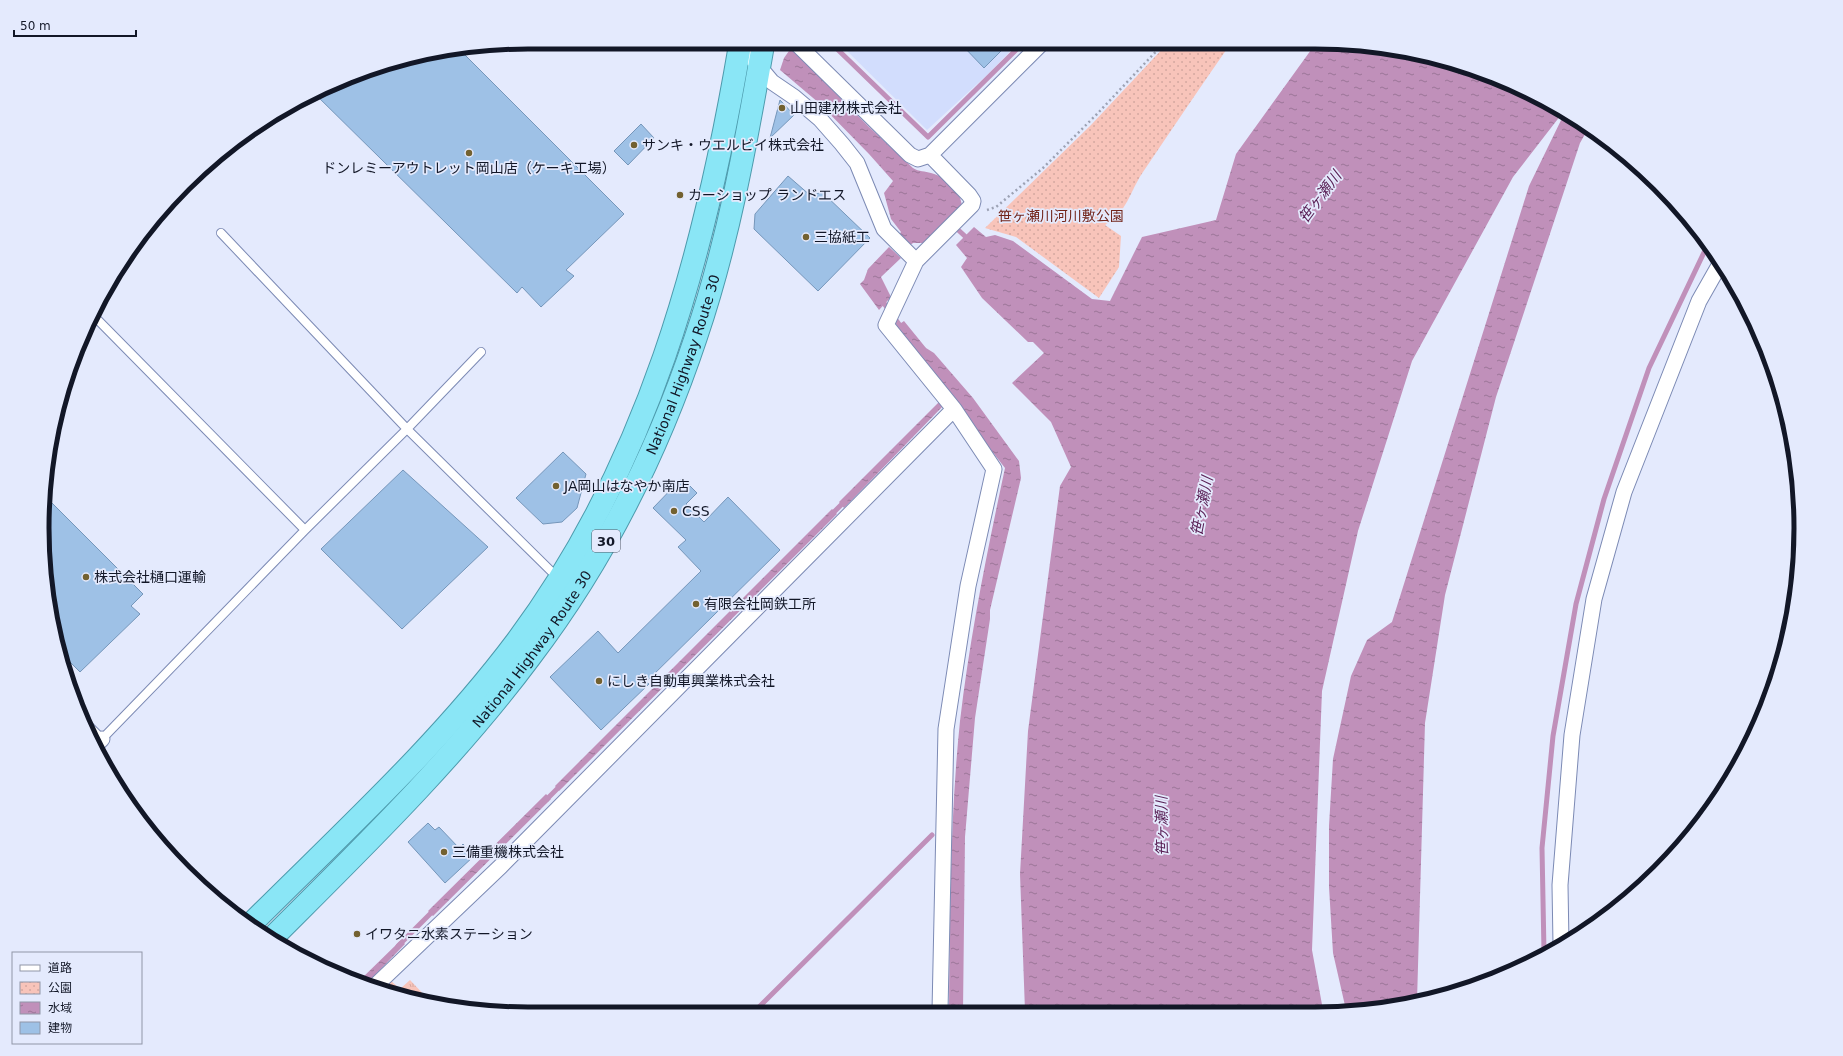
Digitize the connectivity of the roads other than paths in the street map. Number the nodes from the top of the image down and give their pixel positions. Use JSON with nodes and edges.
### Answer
{"nodes":[{"id":1,"x":740,"y":49,"type":"edge"},
{"id":2,"x":744,"y":49,"type":"edge"},
{"id":3,"x":762,"y":49,"type":"edge"},
{"id":4,"x":802,"y":49,"type":"edge"},
{"id":5,"x":1035,"y":49,"type":"edge"},
{"id":6,"x":759,"y":67,"type":"junction"},
{"id":7,"x":930,"y":155,"type":"junction"},
{"id":8,"x":221,"y":233,"type":"dead end"},
{"id":9,"x":912,"y":256,"type":"junction"},
{"id":10,"x":1717,"y":269,"type":"edge"},
{"id":11,"x":97,"y":319,"type":"edge"},
{"id":12,"x":481,"y":352,"type":"dead end"},
{"id":13,"x":949,"y":403,"type":"junction"},
{"id":14,"x":408,"y":429,"type":"junction"},
{"id":15,"x":305,"y":530,"type":"junction"},
{"id":16,"x":558,"y":578,"type":"junction"},
{"id":17,"x":99,"y":742,"type":"edge"},
{"id":18,"x":254,"y":921,"type":"edge"},
{"id":19,"x":275,"y":935,"type":"edge"},
{"id":20,"x":1562,"y":938,"type":"edge"},
{"id":21,"x":378,"y":983,"type":"edge"},
{"id":22,"x":940,"y":1007,"type":"edge"}],
"edges":[{"from":1,"to":16,"type":"highway","name":"National Highway Route 30","number":"30"},
{"from":2,"to":6,"type":"street"},
{"from":3,"to":6,"type":"highway","name":"National Highway Route 30","number":"30"},
{"from":4,"to":7,"type":"street"},
{"from":5,"to":7,"type":"street"},
{"from":6,"to":9,"type":"street"},
{"from":6,"to":19,"type":"highway","name":"National Highway Route 30","number":"30"},
{"from":7,"to":9,"type":"street"},
{"from":8,"to":14,"type":"lane"},
{"from":9,"to":13,"type":"street"},
{"from":10,"to":20,"type":"street"},
{"from":11,"to":15,"type":"lane"},
{"from":12,"to":14,"type":"lane"},
{"from":13,"to":21,"type":"street"},
{"from":13,"to":22,"type":"street"},
{"from":14,"to":15,"type":"lane"},
{"from":14,"to":16,"type":"lane"},
{"from":15,"to":17,"type":"lane"},
{"from":16,"to":18,"type":"highway","name":"National Highway Route 30","number":"30"}]}
